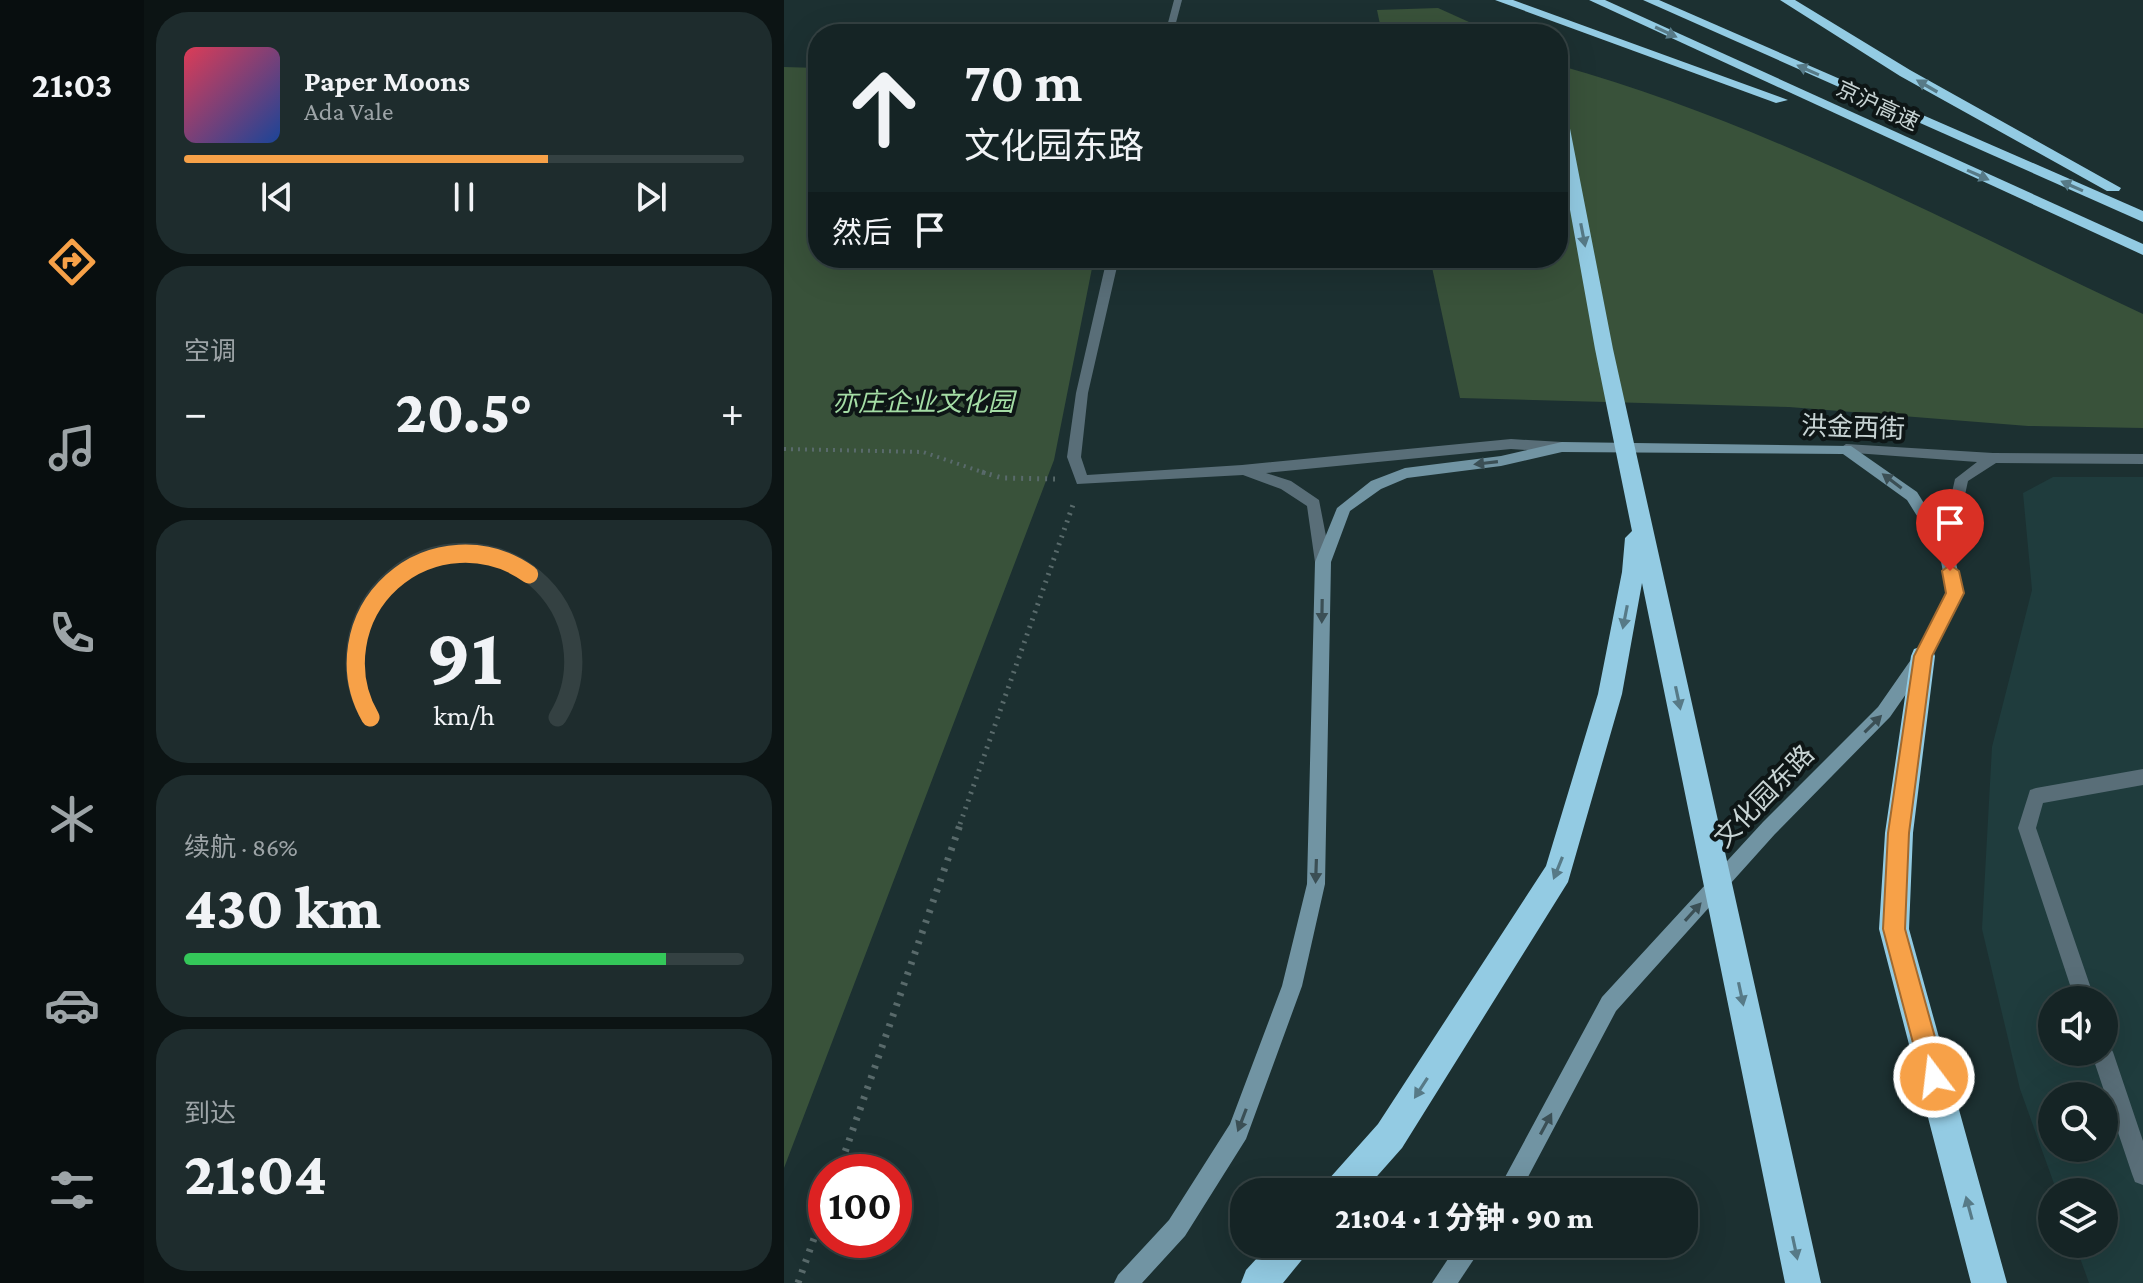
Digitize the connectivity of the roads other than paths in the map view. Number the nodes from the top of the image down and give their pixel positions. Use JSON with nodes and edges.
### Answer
{"nodes":[{"id":1,"x":1178,"y":0,"type":"edge"},
{"id":2,"x":1501,"y":0,"type":"edge"},
{"id":3,"x":1595,"y":0,"type":"edge"},
{"id":4,"x":1649,"y":0,"type":"edge"},
{"id":5,"x":1786,"y":0,"type":"edge"},
{"id":6,"x":1801,"y":0,"type":"edge"},
{"id":7,"x":1172,"y":24,"type":"edge"},
{"id":8,"x":1526,"y":24,"type":"edge"},
{"id":9,"x":1854,"y":42,"type":"junction"},
{"id":10,"x":1568,"y":154,"type":"edge"},
{"id":11,"x":1937,"y":156,"type":"junction"},
{"id":12,"x":2143,"y":204,"type":"edge"},
{"id":13,"x":2143,"y":217,"type":"edge"},
{"id":14,"x":2143,"y":250,"type":"edge"},
{"id":15,"x":1111,"y":268,"type":"edge"},
{"id":16,"x":1562,"y":447,"type":"junction"},
{"id":17,"x":1846,"y":449,"type":"junction"},
{"id":18,"x":1993,"y":458,"type":"junction"},
{"id":19,"x":2143,"y":459,"type":"edge"},
{"id":20,"x":1242,"y":470,"type":"junction"},
{"id":21,"x":1638,"y":512,"type":"junction"},
{"id":22,"x":1946,"y":550,"type":"junction"},
{"id":23,"x":1323,"y":562,"type":"junction"},
{"id":24,"x":1923,"y":656,"type":"junction"},
{"id":25,"x":2143,"y":777,"type":"edge"},
{"id":26,"x":2080,"y":986,"type":"edge"},
{"id":27,"x":2107,"y":1066,"type":"edge"},
{"id":28,"x":2143,"y":1174,"type":"edge"},
{"id":29,"x":1352,"y":1178,"type":"edge"},
{"id":30,"x":1516,"y":1178,"type":"edge"},
{"id":31,"x":1281,"y":1258,"type":"edge"},
{"id":32,"x":1462,"y":1258,"type":"edge"},
{"id":33,"x":1126,"y":1283,"type":"edge"},
{"id":34,"x":1259,"y":1283,"type":"edge"},
{"id":35,"x":1444,"y":1283,"type":"edge"},
{"id":36,"x":1803,"y":1283,"type":"edge"},
{"id":37,"x":1989,"y":1283,"type":"edge"}],
"edges":[{"from":1,"to":7,"type":"street"},
{"from":2,"to":8,"type":"highway"},
{"from":2,"to":11,"type":"highway"},
{"from":3,"to":11,"type":"highway","name":"京沪高速","one_way":true},
{"from":13,"to":4,"type":"highway","name":"京沪高速","one_way":true},
{"from":5,"to":9,"type":"highway"},
{"from":6,"to":9,"type":"highway"},
{"from":12,"to":9,"type":"highway","one_way":true},
{"from":10,"to":21,"type":"highway","one_way":true},
{"from":11,"to":14,"type":"highway","name":"京沪高速","one_way":true},
{"from":15,"to":20,"type":"street"},
{"from":16,"to":17,"type":"main road","name":"洪金西街"},
{"from":16,"to":20,"type":"street"},
{"from":16,"to":23,"type":"main road","name":"洪金西街","one_way":true},
{"from":17,"to":18,"type":"street","name":"洪金西街"},
{"from":22,"to":17,"type":"main road","name":"文化园东路","one_way":true},
{"from":18,"to":19,"type":"street","name":"洪金西街"},
{"from":18,"to":22,"type":"street"},
{"from":20,"to":23,"type":"street"},
{"from":21,"to":29,"type":"highway","one_way":true},
{"from":21,"to":36,"type":"highway","one_way":true},
{"from":22,"to":24,"type":"main road","name":"文化园东路"},
{"from":23,"to":33,"type":"main road","one_way":true},
{"from":30,"to":24,"type":"main road","name":"文化园东路","one_way":true},
{"from":37,"to":24,"type":"highway","one_way":true},
{"from":25,"to":26,"type":"street"},
{"from":27,"to":28,"type":"street"},
{"from":31,"to":34,"type":"highway"},
{"from":32,"to":35,"type":"main road"}]}
